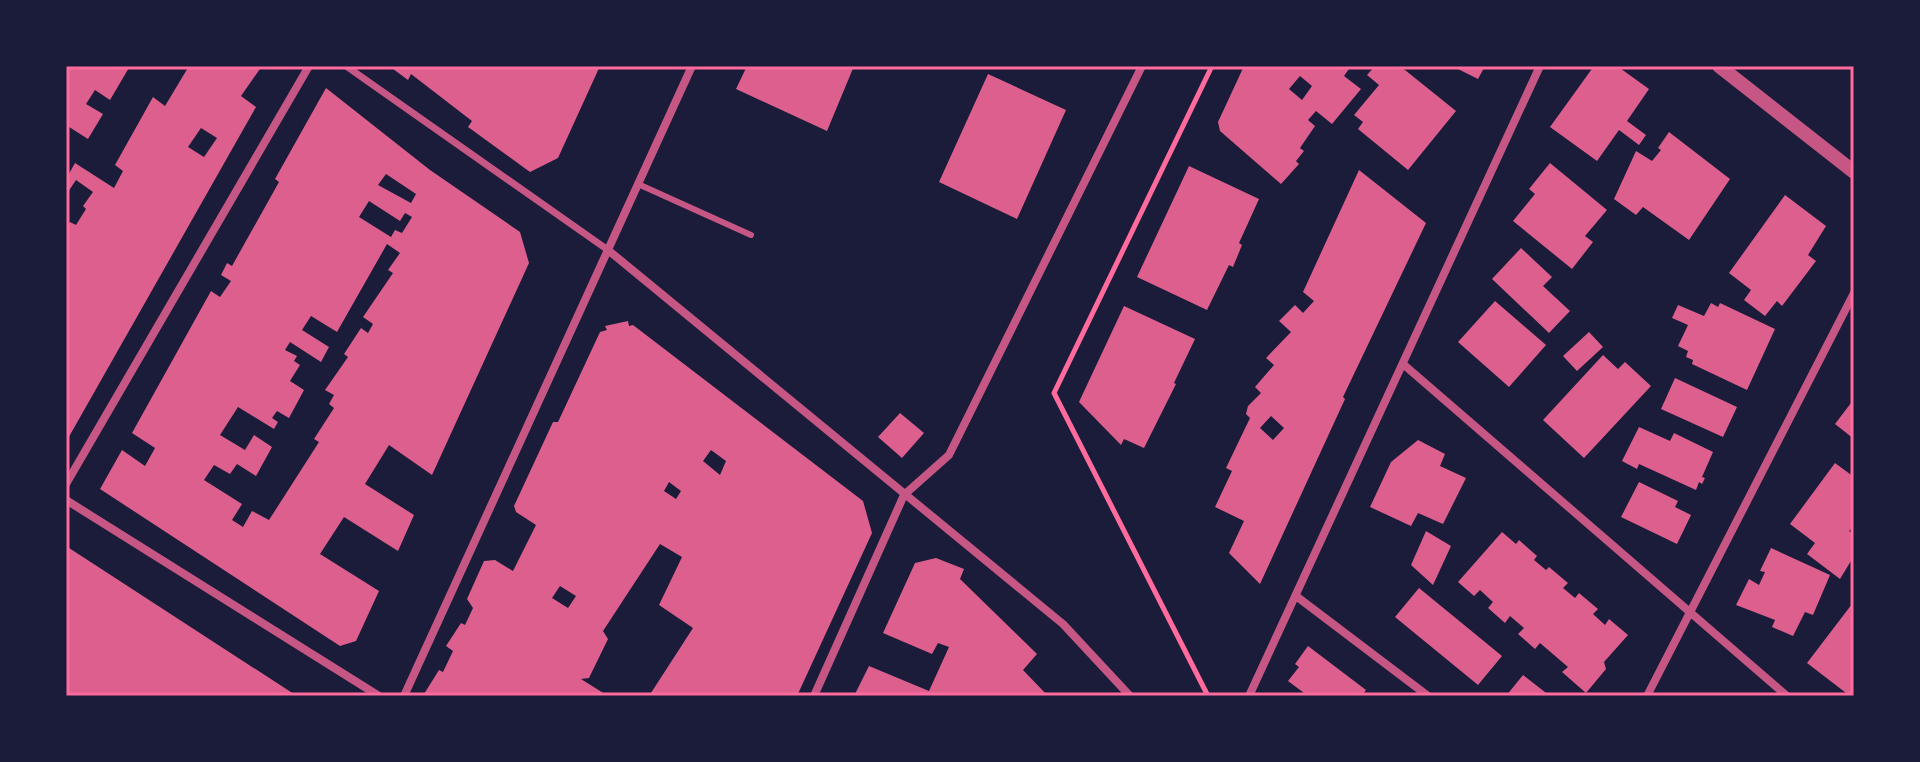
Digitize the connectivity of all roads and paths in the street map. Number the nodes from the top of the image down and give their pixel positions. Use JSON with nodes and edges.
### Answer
{"nodes":[{"id":1,"x":309,"y":66,"type":"edge"},
{"id":2,"x":346,"y":66,"type":"edge"},
{"id":3,"x":692,"y":66,"type":"edge"},
{"id":4,"x":1142,"y":66,"type":"edge"},
{"id":5,"x":1212,"y":66,"type":"edge"},
{"id":6,"x":1540,"y":66,"type":"edge"},
{"id":7,"x":1719,"y":66,"type":"edge"},
{"id":8,"x":1854,"y":172,"type":"edge"},
{"id":9,"x":638,"y":184,"type":"junction"},
{"id":10,"x":751,"y":235,"type":"dead end"},
{"id":11,"x":608,"y":250,"type":"junction"},
{"id":12,"x":1854,"y":293,"type":"edge"},
{"id":13,"x":1403,"y":364,"type":"junction"},
{"id":14,"x":66,"y":484,"type":"edge"},
{"id":15,"x":904,"y":495,"type":"junction"},
{"id":16,"x":66,"y":500,"type":"edge"},
{"id":17,"x":1296,"y":596,"type":"junction"},
{"id":18,"x":1689,"y":612,"type":"junction"},
{"id":19,"x":379,"y":696,"type":"edge"},
{"id":20,"x":404,"y":696,"type":"edge"},
{"id":21,"x":814,"y":696,"type":"edge"},
{"id":22,"x":1130,"y":696,"type":"edge"},
{"id":23,"x":1208,"y":696,"type":"edge"},
{"id":24,"x":1249,"y":696,"type":"edge"},
{"id":25,"x":1428,"y":696,"type":"edge"},
{"id":26,"x":1647,"y":696,"type":"edge"},
{"id":27,"x":1787,"y":696,"type":"edge"}],
"edges":[{"from":1,"to":14,"type":"street"},
{"from":2,"to":11,"type":"street"},
{"from":3,"to":9,"type":"street"},
{"from":4,"to":15,"type":"street"},
{"from":5,"to":23,"type":"path"},
{"from":6,"to":13,"type":"street"},
{"from":7,"to":8,"type":"street"},
{"from":9,"to":10,"type":"lane"},
{"from":9,"to":11,"type":"street"},
{"from":11,"to":15,"type":"street"},
{"from":11,"to":20,"type":"street"},
{"from":12,"to":18,"type":"street"},
{"from":13,"to":17,"type":"street"},
{"from":13,"to":18,"type":"street"},
{"from":15,"to":21,"type":"street"},
{"from":15,"to":22,"type":"street"},
{"from":16,"to":19,"type":"street"},
{"from":17,"to":24,"type":"street"},
{"from":17,"to":25,"type":"street"},
{"from":18,"to":26,"type":"street"},
{"from":18,"to":27,"type":"street"}]}
